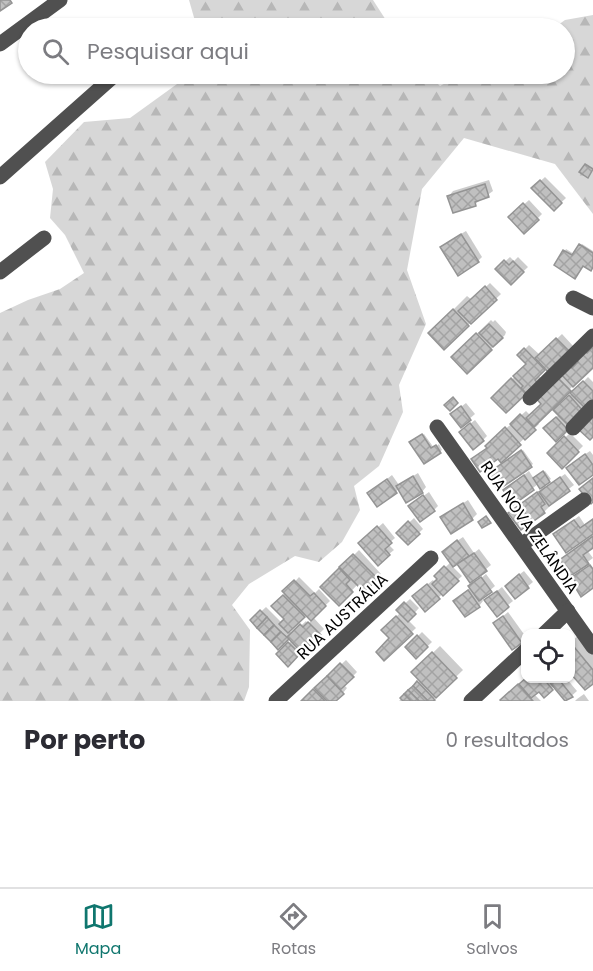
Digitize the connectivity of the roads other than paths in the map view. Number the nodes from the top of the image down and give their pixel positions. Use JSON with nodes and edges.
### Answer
{"nodes":[{"id":1,"x":60,"y":0,"type":"edge"},
{"id":2,"x":35,"y":18,"type":"edge"},
{"id":3,"x":18,"y":31,"type":"edge"},
{"id":4,"x":0,"y":44,"type":"edge"},
{"id":5,"x":105,"y":84,"type":"edge"},
{"id":6,"x":0,"y":177,"type":"edge"},
{"id":7,"x":44,"y":238,"type":"dead end"},
{"id":8,"x":0,"y":272,"type":"edge"},
{"id":9,"x":573,"y":298,"type":"dead end"},
{"id":10,"x":593,"y":308,"type":"edge"},
{"id":11,"x":593,"y":336,"type":"edge"},
{"id":12,"x":530,"y":398,"type":"dead end"},
{"id":13,"x":593,"y":407,"type":"edge"},
{"id":14,"x":437,"y":427,"type":"dead end"},
{"id":15,"x":573,"y":428,"type":"dead end"},
{"id":16,"x":585,"y":500,"type":"dead end"},
{"id":17,"x":521,"y":545,"type":"junction"},
{"id":18,"x":431,"y":558,"type":"dead end"},
{"id":19,"x":568,"y":611,"type":"junction"},
{"id":20,"x":548,"y":629,"type":"edge"},
{"id":21,"x":593,"y":647,"type":"edge"},
{"id":22,"x":521,"y":654,"type":"edge"},
{"id":23,"x":276,"y":701,"type":"edge"},
{"id":24,"x":471,"y":701,"type":"edge"}],
"edges":[{"from":1,"to":2,"type":"street"},
{"from":3,"to":4,"type":"street"},
{"from":5,"to":6,"type":"street"},
{"from":7,"to":8,"type":"street"},
{"from":9,"to":10,"type":"street"},
{"from":11,"to":12,"type":"street"},
{"from":13,"to":15,"type":"street"},
{"from":14,"to":17,"type":"street","name":"RUA NOVA ZELÂNDIA"},
{"from":16,"to":17,"type":"street"},
{"from":17,"to":19,"type":"street","name":"RUA NOVA ZELÂNDIA"},
{"from":18,"to":23,"type":"street","name":"RUA AUSTRÁLIA"},
{"from":19,"to":20,"type":"street"},
{"from":19,"to":21,"type":"street","name":"RUA NOVA ZELÂNDIA"},
{"from":22,"to":24,"type":"street"}]}
